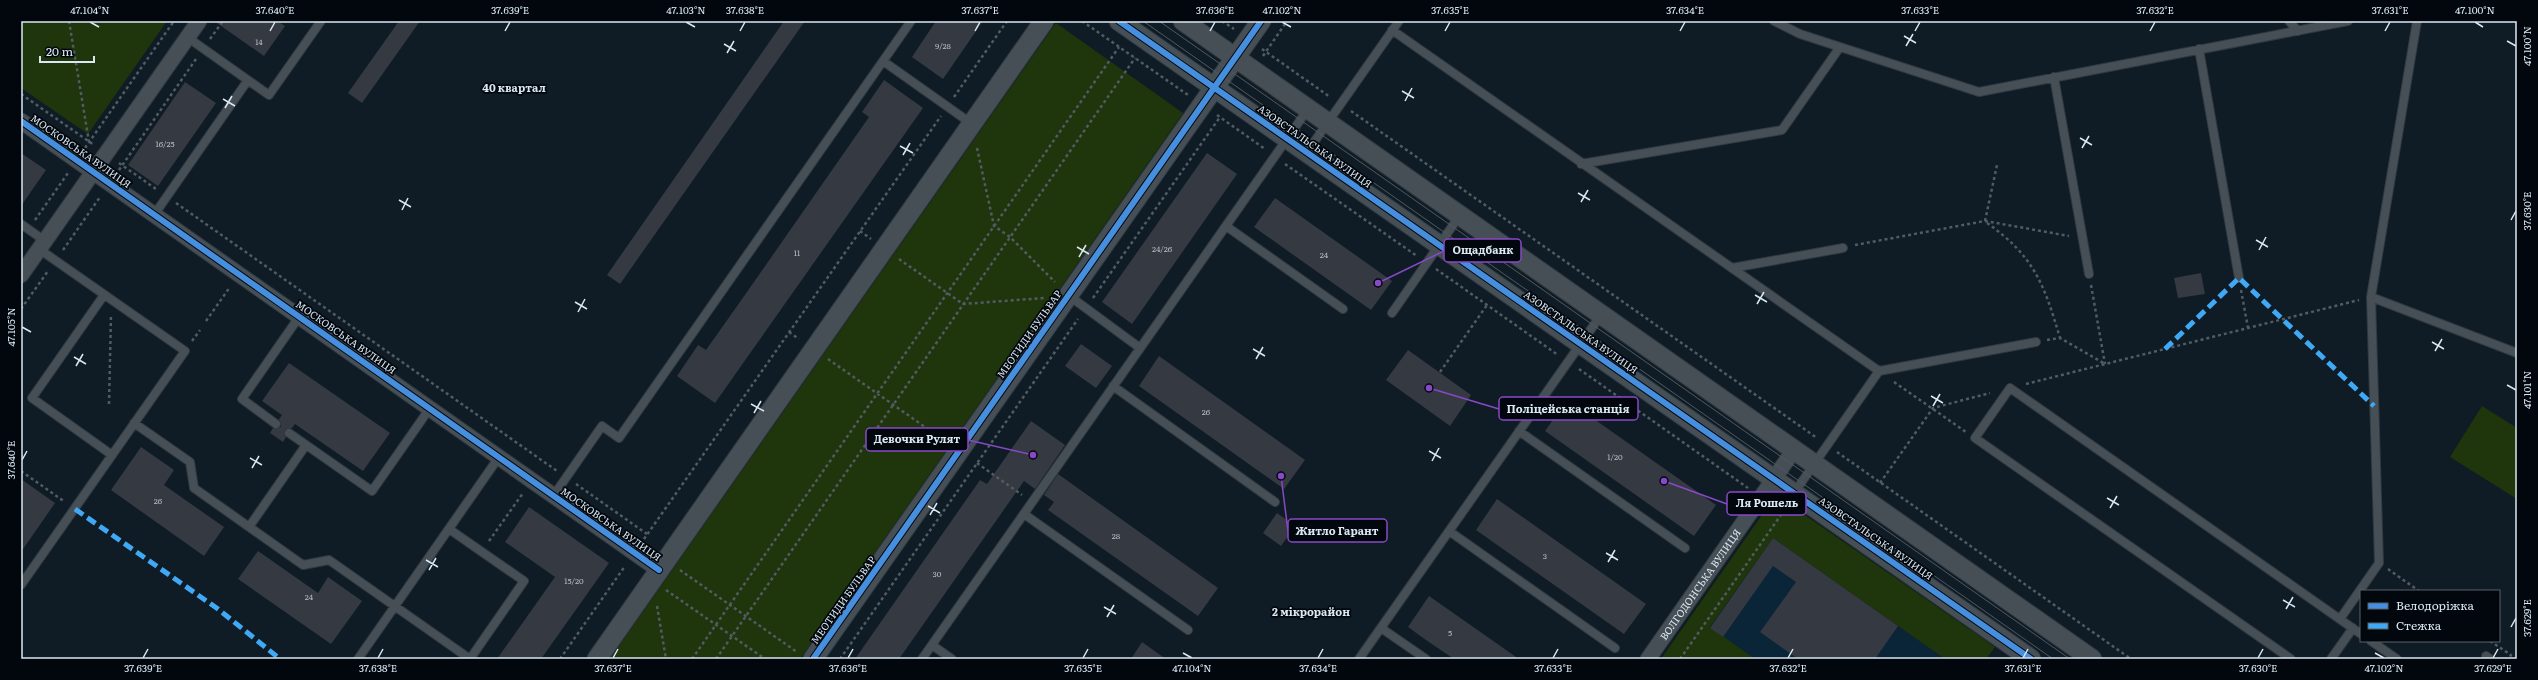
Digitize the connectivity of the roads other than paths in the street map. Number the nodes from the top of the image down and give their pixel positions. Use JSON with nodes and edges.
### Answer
{"nodes":[{"id":1,"x":199,"y":21,"type":"edge"},
{"id":2,"x":321,"y":21,"type":"edge"},
{"id":3,"x":912,"y":21,"type":"edge"},
{"id":4,"x":1044,"y":21,"type":"edge"},
{"id":5,"x":1119,"y":21,"type":"edge"},
{"id":6,"x":1183,"y":21,"type":"edge"},
{"id":7,"x":1261,"y":21,"type":"edge"},
{"id":8,"x":1399,"y":21,"type":"edge"},
{"id":9,"x":1774,"y":21,"type":"edge"},
{"id":10,"x":2289,"y":21,"type":"edge"},
{"id":11,"x":2348,"y":21,"type":"edge"},
{"id":12,"x":2417,"y":21,"type":"edge"},
{"id":13,"x":1392,"y":30,"type":"junction"},
{"id":14,"x":2298,"y":31,"type":"junction"},
{"id":15,"x":187,"y":37,"type":"junction"},
{"id":16,"x":1840,"y":47,"type":"junction"},
{"id":17,"x":2199,"y":50,"type":"junction"},
{"id":18,"x":1235,"y":58,"type":"junction"},
{"id":19,"x":883,"y":61,"type":"junction"},
{"id":20,"x":2054,"y":77,"type":"junction"},
{"id":21,"x":248,"y":80,"type":"junction"},
{"id":22,"x":1214,"y":87,"type":"junction"},
{"id":23,"x":1308,"y":109,"type":"junction"},
{"id":24,"x":21,"y":121,"type":"edge"},
{"id":25,"x":1328,"y":123,"type":"junction"},
{"id":26,"x":972,"y":124,"type":"junction"},
{"id":27,"x":1287,"y":138,"type":"junction"},
{"id":28,"x":1307,"y":152,"type":"junction"},
{"id":29,"x":1581,"y":164,"type":"junction"},
{"id":30,"x":93,"y":172,"type":"junction"},
{"id":31,"x":154,"y":215,"type":"junction"},
{"id":32,"x":1460,"y":216,"type":"junction"},
{"id":33,"x":21,"y":224,"type":"edge"},
{"id":34,"x":1226,"y":226,"type":"junction"},
{"id":35,"x":42,"y":245,"type":"junction"},
{"id":36,"x":1439,"y":245,"type":"junction"},
{"id":37,"x":1843,"y":248,"type":"road end"},
{"id":38,"x":1732,"y":268,"type":"junction"},
{"id":39,"x":2089,"y":274,"type":"road end"},
{"id":40,"x":21,"y":275,"type":"edge"},
{"id":41,"x":2239,"y":278,"type":"road end"},
{"id":42,"x":104,"y":295,"type":"junction"},
{"id":43,"x":1068,"y":296,"type":"junction"},
{"id":44,"x":2371,"y":297,"type":"junction"},
{"id":45,"x":1342,"y":309,"type":"dead end"},
{"id":46,"x":1392,"y":312,"type":"dead end"},
{"id":47,"x":1601,"y":315,"type":"junction"},
{"id":48,"x":299,"y":317,"type":"junction"},
{"id":49,"x":2036,"y":342,"type":"dead end"},
{"id":50,"x":1580,"y":344,"type":"junction"},
{"id":51,"x":1140,"y":348,"type":"junction"},
{"id":52,"x":2517,"y":353,"type":"edge"},
{"id":53,"x":1879,"y":371,"type":"junction"},
{"id":54,"x":1113,"y":386,"type":"junction"},
{"id":55,"x":430,"y":408,"type":"junction"},
{"id":56,"x":134,"y":423,"type":"junction"},
{"id":57,"x":276,"y":424,"type":"dead end"},
{"id":58,"x":1519,"y":431,"type":"junction"},
{"id":59,"x":289,"y":433,"type":"dead end"},
{"id":60,"x":306,"y":445,"type":"junction"},
{"id":61,"x":1794,"y":450,"type":"junction"},
{"id":62,"x":112,"y":455,"type":"junction"},
{"id":63,"x":499,"y":457,"type":"junction"},
{"id":64,"x":1814,"y":464,"type":"junction"},
{"id":65,"x":1774,"y":479,"type":"junction"},
{"id":66,"x":1794,"y":493,"type":"junction"},
{"id":67,"x":554,"y":495,"type":"junction"},
{"id":68,"x":1275,"y":502,"type":"dead end"},
{"id":69,"x":1024,"y":514,"type":"junction"},
{"id":70,"x":249,"y":527,"type":"junction"},
{"id":71,"x":449,"y":529,"type":"junction"},
{"id":72,"x":1449,"y":531,"type":"junction"},
{"id":73,"x":1685,"y":548,"type":"dead end"},
{"id":74,"x":659,"y":570,"type":"junction"},
{"id":75,"x":21,"y":586,"type":"edge"},
{"id":76,"x":2360,"y":590,"type":"edge"},
{"id":77,"x":2360,"y":590,"type":"edge"},
{"id":78,"x":395,"y":606,"type":"junction"},
{"id":79,"x":2340,"y":619,"type":"junction"},
{"id":80,"x":1381,"y":628,"type":"junction"},
{"id":81,"x":2353,"y":628,"type":"junction"},
{"id":82,"x":1188,"y":630,"type":"dead end"},
{"id":83,"x":2360,"y":633,"type":"edge"},
{"id":84,"x":2372,"y":642,"type":"edge"},
{"id":85,"x":932,"y":645,"type":"junction"},
{"id":86,"x":1615,"y":648,"type":"dead end"},
{"id":87,"x":807,"y":657,"type":"edge"},
{"id":88,"x":358,"y":659,"type":"edge"},
{"id":89,"x":597,"y":659,"type":"edge"},
{"id":90,"x":922,"y":659,"type":"edge"},
{"id":91,"x":952,"y":659,"type":"edge"},
{"id":92,"x":1359,"y":659,"type":"edge"},
{"id":93,"x":1426,"y":659,"type":"edge"},
{"id":94,"x":1648,"y":659,"type":"edge"},
{"id":95,"x":2031,"y":659,"type":"edge"},
{"id":96,"x":2092,"y":659,"type":"edge"},
{"id":97,"x":2291,"y":659,"type":"edge"},
{"id":98,"x":2331,"y":659,"type":"edge"},
{"id":99,"x":2397,"y":659,"type":"edge"}],
"edges":[{"from":1,"to":15,"type":"street"},
{"from":2,"to":21,"type":"lane"},
{"from":3,"to":19,"type":"lane"},
{"from":4,"to":26,"type":"street"},
{"from":5,"to":22,"type":"street","name":"АЗОВСТАЛЬСЬКА ВУЛИЦЯ"},
{"from":6,"to":18,"type":"street"},
{"from":7,"to":18,"type":"street","name":"МЕОТИДИ БУЛЬВАР"},
{"from":8,"to":13,"type":"lane"},
{"from":9,"to":16,"type":"lane"},
{"from":10,"to":14,"type":"lane"},
{"from":11,"to":14,"type":"lane"},
{"from":12,"to":44,"type":"lane"},
{"from":13,"to":25,"type":"lane"},
{"from":13,"to":29,"type":"lane"},
{"from":14,"to":17,"type":"lane"},
{"from":15,"to":21,"type":"lane"},
{"from":15,"to":30,"type":"street"},
{"from":16,"to":20,"type":"lane"},
{"from":16,"to":29,"type":"lane"},
{"from":17,"to":20,"type":"lane"},
{"from":17,"to":41,"type":"lane"},
{"from":18,"to":22,"type":"street","name":"МЕОТИДИ БУЛЬВАР"},
{"from":18,"to":23,"type":"street"},
{"from":19,"to":26,"type":"lane"},
{"from":19,"to":67,"type":"lane"},
{"from":20,"to":39,"type":"lane"},
{"from":21,"to":31,"type":"lane"},
{"from":22,"to":27,"type":"street","name":"АЗОВСТАЛЬСЬКА ВУЛИЦЯ"},
{"from":22,"to":43,"type":"street","name":"МЕОТИДИ БУЛЬВАР"},
{"from":23,"to":25,"type":"street"},
{"from":23,"to":27,"type":"lane"},
{"from":24,"to":30,"type":"street","name":"МОСКОВСЬКА ВУЛИЦЯ"},
{"from":25,"to":28,"type":"lane"},
{"from":25,"to":32,"type":"street"},
{"from":26,"to":74,"type":"street"},
{"from":27,"to":28,"type":"street","name":"АЗОВСТАЛЬСЬКА ВУЛИЦЯ"},
{"from":27,"to":34,"type":"lane"},
{"from":28,"to":36,"type":"street","name":"АЗОВСТАЛЬСЬКА ВУЛИЦЯ"},
{"from":29,"to":38,"type":"lane"},
{"from":30,"to":31,"type":"street","name":"МОСКОВСЬКА ВУЛИЦЯ"},
{"from":30,"to":35,"type":"street"},
{"from":31,"to":48,"type":"street","name":"МОСКОВСЬКА ВУЛИЦЯ"},
{"from":32,"to":36,"type":"lane"},
{"from":32,"to":47,"type":"street"},
{"from":33,"to":35,"type":"lane"},
{"from":34,"to":45,"type":"lane"},
{"from":34,"to":51,"type":"lane"},
{"from":35,"to":40,"type":"street"},
{"from":35,"to":42,"type":"lane"},
{"from":36,"to":46,"type":"lane"},
{"from":36,"to":50,"type":"street","name":"АЗОВСТАЛЬСЬКА ВУЛИЦЯ"},
{"from":37,"to":38,"type":"lane"},
{"from":38,"to":53,"type":"lane"},
{"from":42,"to":56,"type":"lane"},
{"from":42,"to":62,"type":"lane"},
{"from":43,"to":51,"type":"lane"},
{"from":43,"to":87,"type":"street","name":"МЕОТИДИ БУЛЬВАР"},
{"from":44,"to":52,"type":"lane"},
{"from":44,"to":76,"type":"lane"},
{"from":47,"to":50,"type":"lane"},
{"from":47,"to":61,"type":"street"},
{"from":48,"to":55,"type":"street","name":"МОСКОВСЬКА ВУЛИЦЯ"},
{"from":48,"to":57,"type":"lane"},
{"from":49,"to":53,"type":"lane"},
{"from":50,"to":58,"type":"lane"},
{"from":50,"to":65,"type":"street","name":"АЗОВСТАЛЬСЬКА ВУЛИЦЯ"},
{"from":51,"to":54,"type":"lane"},
{"from":53,"to":64,"type":"lane"},
{"from":54,"to":68,"type":"lane"},
{"from":54,"to":69,"type":"lane"},
{"from":55,"to":60,"type":"lane"},
{"from":55,"to":63,"type":"street","name":"МОСКОВСЬКА ВУЛИЦЯ"},
{"from":56,"to":62,"type":"lane"},
{"from":56,"to":70,"type":"lane"},
{"from":58,"to":72,"type":"lane"},
{"from":58,"to":73,"type":"lane"},
{"from":59,"to":60,"type":"lane"},
{"from":60,"to":70,"type":"lane"},
{"from":61,"to":64,"type":"street"},
{"from":61,"to":65,"type":"street","name":"ВОЛГОДОНСЬКА ВУЛИЦЯ"},
{"from":62,"to":75,"type":"lane"},
{"from":63,"to":67,"type":"street","name":"МОСКОВСЬКА ВУЛИЦЯ"},
{"from":63,"to":71,"type":"lane"},
{"from":64,"to":66,"type":"lane"},
{"from":64,"to":96,"type":"street"},
{"from":65,"to":66,"type":"street","name":"АЗОВСТАЛЬСЬКА ВУЛИЦЯ"},
{"from":65,"to":94,"type":"street","name":"ВОЛГОДОНСЬКА ВУЛИЦЯ"},
{"from":66,"to":95,"type":"street","name":"АЗОВСТАЛЬСЬКА ВУЛИЦЯ"},
{"from":67,"to":74,"type":"street","name":"МОСКОВСЬКА ВУЛИЦЯ"},
{"from":69,"to":82,"type":"lane"},
{"from":69,"to":85,"type":"lane"},
{"from":70,"to":78,"type":"lane"},
{"from":71,"to":78,"type":"lane"},
{"from":71,"to":78,"type":"lane"},
{"from":72,"to":80,"type":"lane"},
{"from":72,"to":86,"type":"lane"},
{"from":74,"to":89,"type":"street"},
{"from":77,"to":79,"type":"lane"},
{"from":78,"to":88,"type":"lane"},
{"from":79,"to":81,"type":"lane"},
{"from":79,"to":97,"type":"lane"},
{"from":80,"to":92,"type":"lane"},
{"from":80,"to":93,"type":"lane"},
{"from":81,"to":83,"type":"lane"},
{"from":81,"to":98,"type":"lane"},
{"from":84,"to":99,"type":"lane"},
{"from":85,"to":90,"type":"lane"},
{"from":85,"to":91,"type":"lane"}]}
